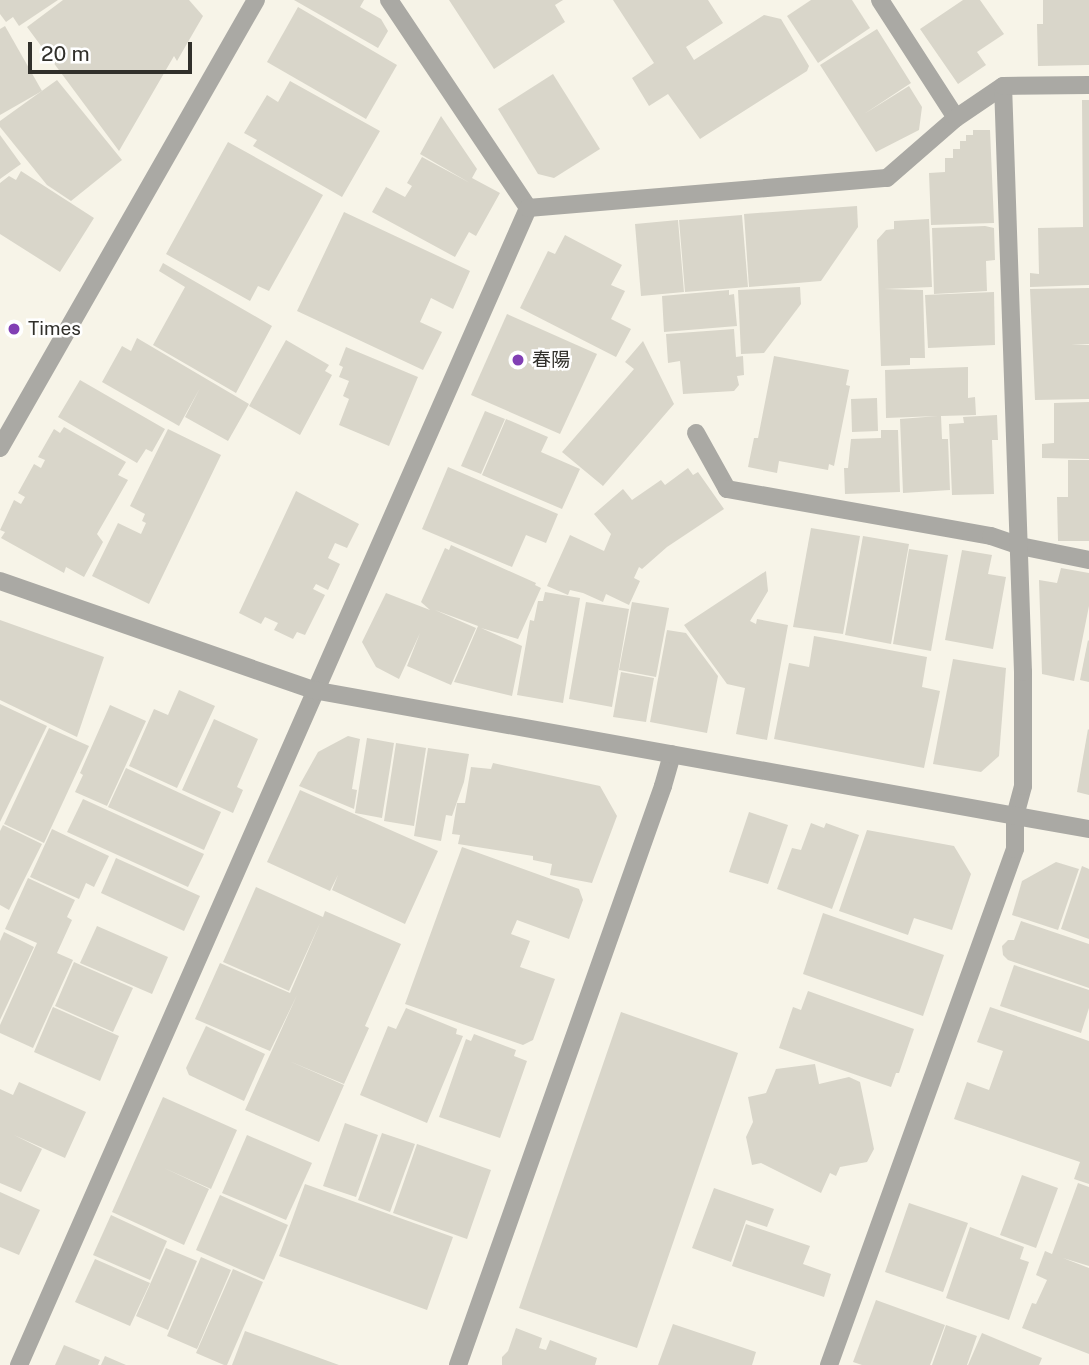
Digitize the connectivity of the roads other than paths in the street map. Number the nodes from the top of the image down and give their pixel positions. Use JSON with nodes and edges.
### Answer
{"nodes":[{"id":1,"x":256,"y":0,"type":"edge"},
{"id":2,"x":389,"y":0,"type":"edge"},
{"id":3,"x":880,"y":0,"type":"edge"},
{"id":4,"x":1089,"y":85,"type":"edge"},
{"id":5,"x":1003,"y":86,"type":"junction"},
{"id":6,"x":956,"y":118,"type":"junction"},
{"id":7,"x":528,"y":208,"type":"junction"},
{"id":8,"x":696,"y":433,"type":"dead end"},
{"id":9,"x":0,"y":448,"type":"edge"},
{"id":10,"x":1020,"y":547,"type":"junction"},
{"id":11,"x":1089,"y":560,"type":"edge"},
{"id":12,"x":0,"y":581,"type":"edge"},
{"id":13,"x":313,"y":690,"type":"junction"},
{"id":14,"x":672,"y":754,"type":"junction"},
{"id":15,"x":1016,"y":816,"type":"junction"},
{"id":16,"x":1089,"y":829,"type":"edge"},
{"id":17,"x":19,"y":1365,"type":"edge"},
{"id":18,"x":457,"y":1365,"type":"edge"},
{"id":19,"x":829,"y":1365,"type":"edge"}],
"edges":[{"from":1,"to":9,"type":"street"},
{"from":2,"to":7,"type":"street"},
{"from":3,"to":6,"type":"street"},
{"from":4,"to":5,"type":"street"},
{"from":5,"to":6,"type":"street"},
{"from":5,"to":10,"type":"street"},
{"from":6,"to":7,"type":"street"},
{"from":7,"to":13,"type":"street"},
{"from":8,"to":10,"type":"street"},
{"from":10,"to":11,"type":"street"},
{"from":10,"to":15,"type":"street"},
{"from":12,"to":13,"type":"street"},
{"from":13,"to":14,"type":"street"},
{"from":13,"to":17,"type":"street"},
{"from":14,"to":15,"type":"street"},
{"from":14,"to":18,"type":"street"},
{"from":15,"to":16,"type":"street"},
{"from":15,"to":19,"type":"street"}]}
